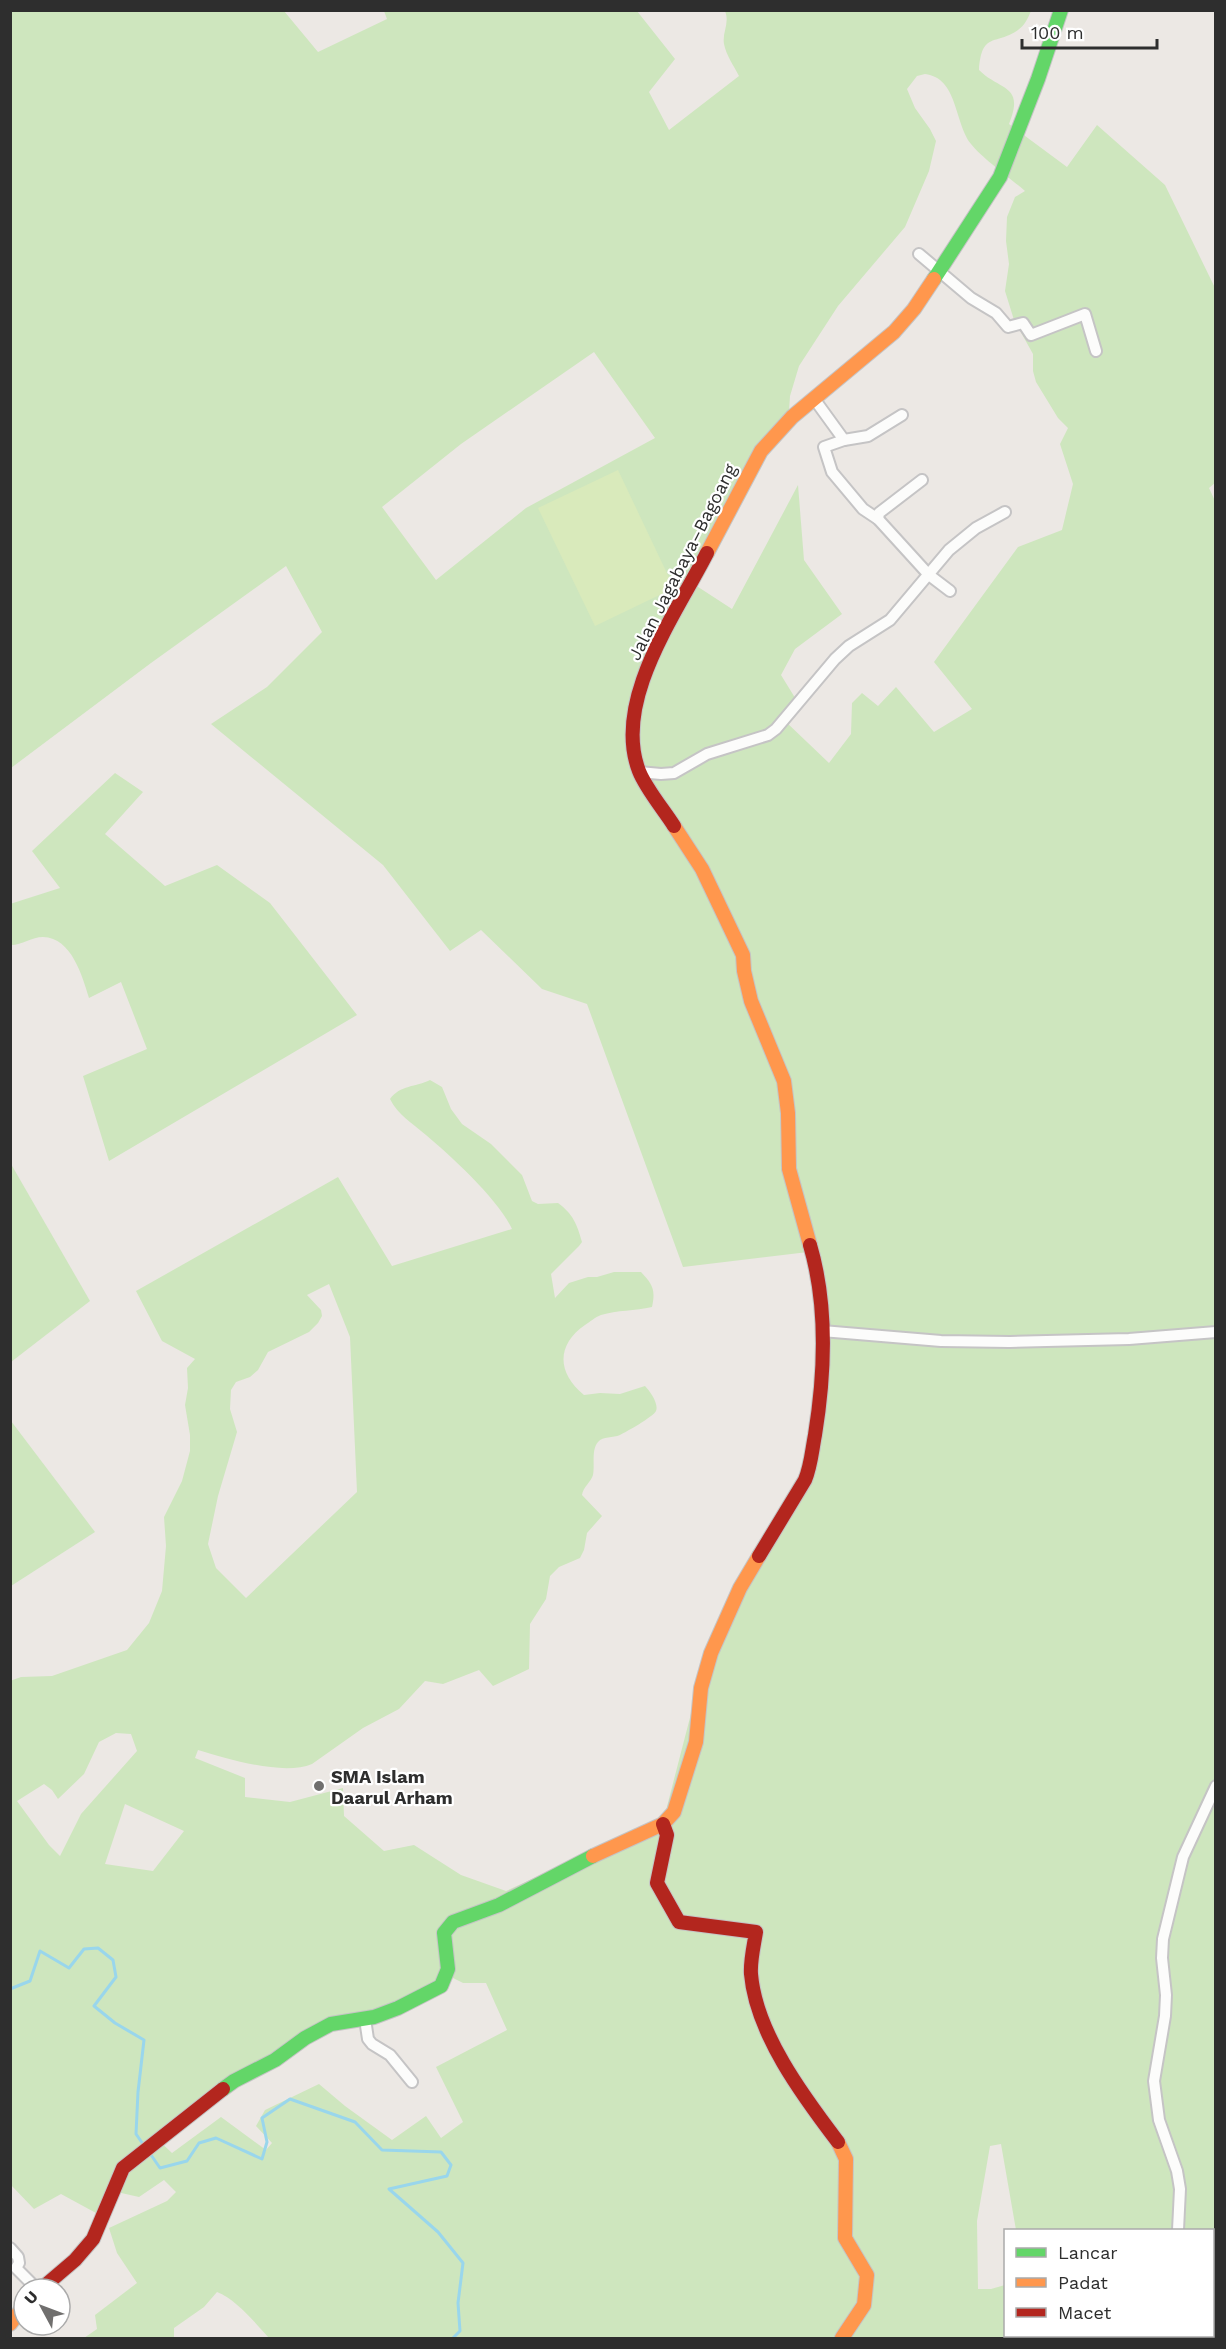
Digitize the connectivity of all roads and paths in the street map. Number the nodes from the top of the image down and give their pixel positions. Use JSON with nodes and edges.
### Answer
{"nodes":[{"id":1,"x":1061,"y":10,"type":"edge"},
{"id":2,"x":919,"y":254,"type":"dead end"},
{"id":3,"x":939,"y":270,"type":"junction"},
{"id":4,"x":1096,"y":351,"type":"dead end"},
{"id":5,"x":815,"y":400,"type":"junction"},
{"id":6,"x":902,"y":415,"type":"dead end"},
{"id":7,"x":844,"y":440,"type":"junction"},
{"id":8,"x":922,"y":480,"type":"dead end"},
{"id":9,"x":1005,"y":512,"type":"dead end"},
{"id":10,"x":878,"y":519,"type":"junction"},
{"id":11,"x":929,"y":575,"type":"junction"},
{"id":12,"x":950,"y":591,"type":"dead end"},
{"id":13,"x":639,"y":772,"type":"junction"},
{"id":14,"x":822,"y":1331,"type":"junction"},
{"id":15,"x":1215,"y":1332,"type":"edge"},
{"id":16,"x":1215,"y":1786,"type":"edge"},
{"id":17,"x":663,"y":1824,"type":"junction"},
{"id":18,"x":365,"y":2019,"type":"junction"},
{"id":19,"x":412,"y":2082,"type":"dead end"},
{"id":20,"x":1178,"y":2229,"type":"edge"},
{"id":21,"x":10,"y":2248,"type":"edge"},
{"id":22,"x":26,"y":2277,"type":"edge"},
{"id":23,"x":54,"y":2277,"type":"edge"},
{"id":24,"x":842,"y":2338,"type":"edge"}],
"edges":[{"from":1,"to":3,"type":"street","name":"Jalan Jagabaya–Bagoang"},
{"from":2,"to":3,"type":"street"},
{"from":3,"to":4,"type":"street"},
{"from":3,"to":5,"type":"street","name":"Jalan Jagabaya–Bagoang"},
{"from":5,"to":7,"type":"street"},
{"from":5,"to":13,"type":"street","name":"Jalan Jagabaya–Bagoang"},
{"from":6,"to":7,"type":"street"},
{"from":7,"to":10,"type":"street"},
{"from":8,"to":10,"type":"street"},
{"from":9,"to":11,"type":"street"},
{"from":10,"to":11,"type":"street"},
{"from":11,"to":12,"type":"street"},
{"from":11,"to":13,"type":"street"},
{"from":13,"to":14,"type":"street","name":"Jalan Jagabaya–Bagoang"},
{"from":14,"to":15,"type":"street"},
{"from":14,"to":17,"type":"street","name":"Jalan Jagabaya–Bagoang"},
{"from":16,"to":20,"type":"street"},
{"from":17,"to":18,"type":"street"},
{"from":17,"to":24,"type":"street"},
{"from":18,"to":19,"type":"street"},
{"from":18,"to":23,"type":"street"},
{"from":21,"to":22,"type":"street"}]}
